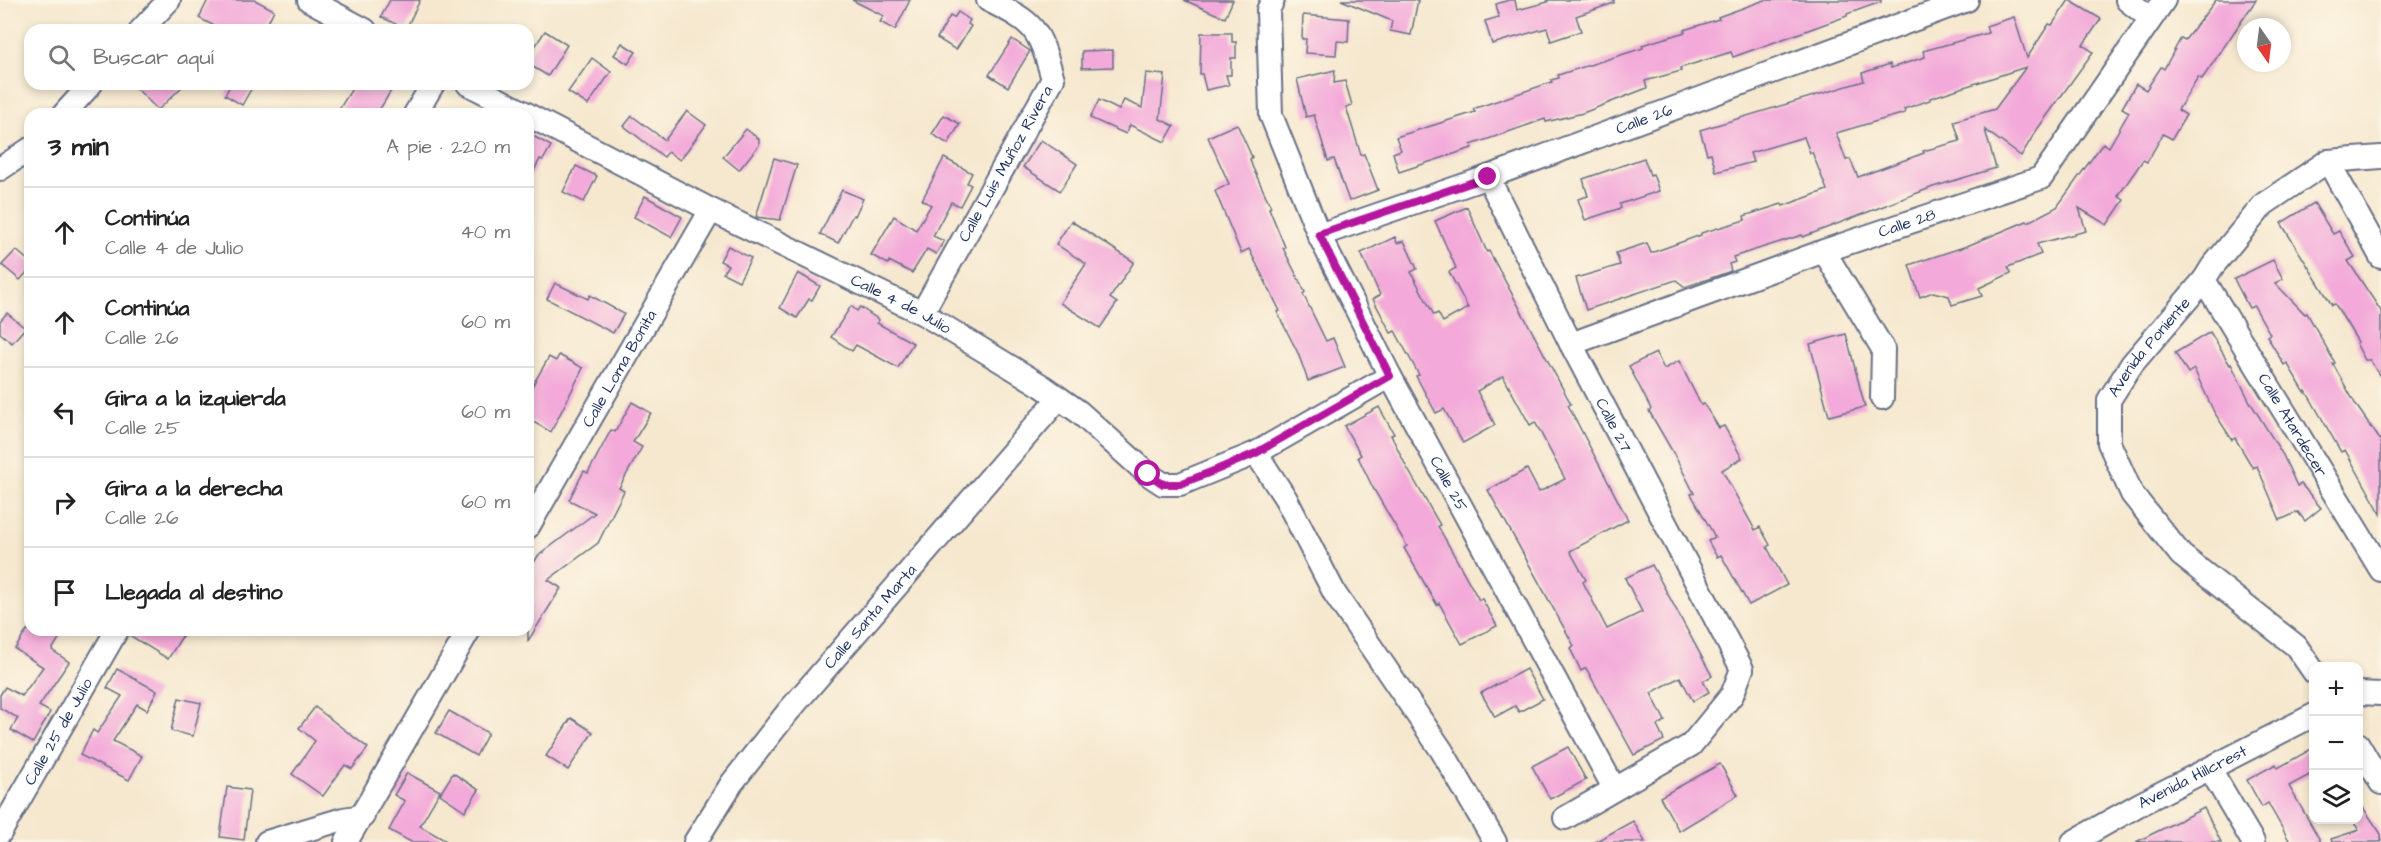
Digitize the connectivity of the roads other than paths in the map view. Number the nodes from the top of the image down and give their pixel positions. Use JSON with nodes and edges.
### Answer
{"nodes":[{"id":1,"x":169,"y":0,"type":"edge"},
{"id":2,"x":309,"y":0,"type":"edge"},
{"id":3,"x":988,"y":0,"type":"edge"},
{"id":4,"x":1274,"y":0,"type":"edge"},
{"id":5,"x":1967,"y":0,"type":"edge"},
{"id":6,"x":2127,"y":0,"type":"edge"},
{"id":7,"x":2157,"y":9,"type":"edge"},
{"id":8,"x":147,"y":24,"type":"edge"},
{"id":9,"x":354,"y":24,"type":"edge"},
{"id":10,"x":86,"y":90,"type":"edge"},
{"id":11,"x":429,"y":90,"type":"edge"},
{"id":12,"x":480,"y":90,"type":"edge"},
{"id":13,"x":70,"y":108,"type":"edge"},
{"id":14,"x":419,"y":108,"type":"edge"},
{"id":15,"x":515,"y":108,"type":"edge"},
{"id":16,"x":534,"y":118,"type":"edge"},
{"id":17,"x":24,"y":153,"type":"edge"},
{"id":18,"x":2381,"y":157,"type":"edge"},
{"id":19,"x":2328,"y":161,"type":"junction"},
{"id":20,"x":0,"y":169,"type":"edge"},
{"id":21,"x":1488,"y":177,"type":"junction"},
{"id":22,"x":711,"y":210,"type":"junction"},
{"id":23,"x":1319,"y":234,"type":"junction"},
{"id":24,"x":1824,"y":251,"type":"junction"},
{"id":25,"x":2381,"y":257,"type":"edge"},
{"id":26,"x":2204,"y":280,"type":"junction"},
{"id":27,"x":922,"y":313,"type":"junction"},
{"id":28,"x":1571,"y":344,"type":"junction"},
{"id":29,"x":1390,"y":376,"type":"junction"},
{"id":30,"x":1059,"y":398,"type":"junction"},
{"id":31,"x":1882,"y":398,"type":"dead end"},
{"id":32,"x":1256,"y":453,"type":"junction"},
{"id":33,"x":534,"y":517,"type":"edge"},
{"id":34,"x":2381,"y":570,"type":"edge"},
{"id":35,"x":114,"y":636,"type":"edge"},
{"id":36,"x":466,"y":636,"type":"edge"},
{"id":37,"x":2309,"y":666,"type":"edge"},
{"id":38,"x":2363,"y":693,"type":"edge"},
{"id":39,"x":2381,"y":694,"type":"edge"},
{"id":40,"x":2311,"y":716,"type":"edge"},
{"id":41,"x":2363,"y":752,"type":"edge"},
{"id":42,"x":2210,"y":769,"type":"junction"},
{"id":43,"x":2381,"y":783,"type":"edge"},
{"id":44,"x":1614,"y":788,"type":"junction"},
{"id":45,"x":363,"y":816,"type":"junction"},
{"id":46,"x":1565,"y":818,"type":"dead end"},
{"id":47,"x":0,"y":833,"type":"edge"},
{"id":48,"x":2076,"y":841,"type":"edge"},
{"id":49,"x":267,"y":842,"type":"edge"},
{"id":50,"x":346,"y":842,"type":"edge"},
{"id":51,"x":695,"y":842,"type":"edge"},
{"id":52,"x":1495,"y":842,"type":"edge"},
{"id":53,"x":2253,"y":842,"type":"edge"}],
"edges":[{"from":1,"to":8,"type":"street"},
{"from":2,"to":9,"type":"street"},
{"from":3,"to":27,"type":"street","name":"Calle Luis Muñoz Rivera"},
{"from":4,"to":23,"type":"street","name":"Calle 25"},
{"from":5,"to":21,"type":"street","name":"Calle 26"},
{"from":6,"to":7,"type":"street"},
{"from":7,"to":24,"type":"street","name":"Calle 28"},
{"from":10,"to":13,"type":"street"},
{"from":11,"to":14,"type":"street"},
{"from":12,"to":15,"type":"street","name":"Calle 4 de Julio"},
{"from":16,"to":22,"type":"street","name":"Calle 4 de Julio"},
{"from":17,"to":20,"type":"street"},
{"from":18,"to":19,"type":"street","name":"Avenida Poniente"},
{"from":19,"to":25,"type":"street"},
{"from":19,"to":26,"type":"street","name":"Avenida Poniente"},
{"from":21,"to":23,"type":"street","name":"Calle 26"},
{"from":21,"to":28,"type":"street","name":"Calle 27"},
{"from":22,"to":27,"type":"street","name":"Calle 4 de Julio"},
{"from":22,"to":33,"type":"street","name":"Calle Loma Bonita"},
{"from":23,"to":29,"type":"street","name":"Calle 25"},
{"from":24,"to":28,"type":"street","name":"Calle 28"},
{"from":24,"to":31,"type":"street"},
{"from":26,"to":34,"type":"street","name":"Calle Atardecer"},
{"from":26,"to":37,"type":"street","name":"Avenida Poniente"},
{"from":27,"to":30,"type":"street","name":"Calle 4 de Julio"},
{"from":28,"to":44,"type":"street","name":"Calle 27"},
{"from":29,"to":32,"type":"street"},
{"from":29,"to":44,"type":"street","name":"Calle 25"},
{"from":30,"to":32,"type":"street","name":"Calle 4 de Julio"},
{"from":30,"to":51,"type":"street","name":"Calle Santa Marta"},
{"from":32,"to":52,"type":"street"},
{"from":35,"to":47,"type":"street","name":"Calle 25 de Julio"},
{"from":36,"to":45,"type":"street"},
{"from":38,"to":39,"type":"street"},
{"from":40,"to":42,"type":"street","name":"Avenida Hillcrest"},
{"from":41,"to":43,"type":"street"},
{"from":42,"to":48,"type":"street","name":"Avenida Hillcrest"},
{"from":42,"to":53,"type":"street"},
{"from":44,"to":46,"type":"street"},
{"from":45,"to":49,"type":"street"},
{"from":45,"to":50,"type":"street"}]}
